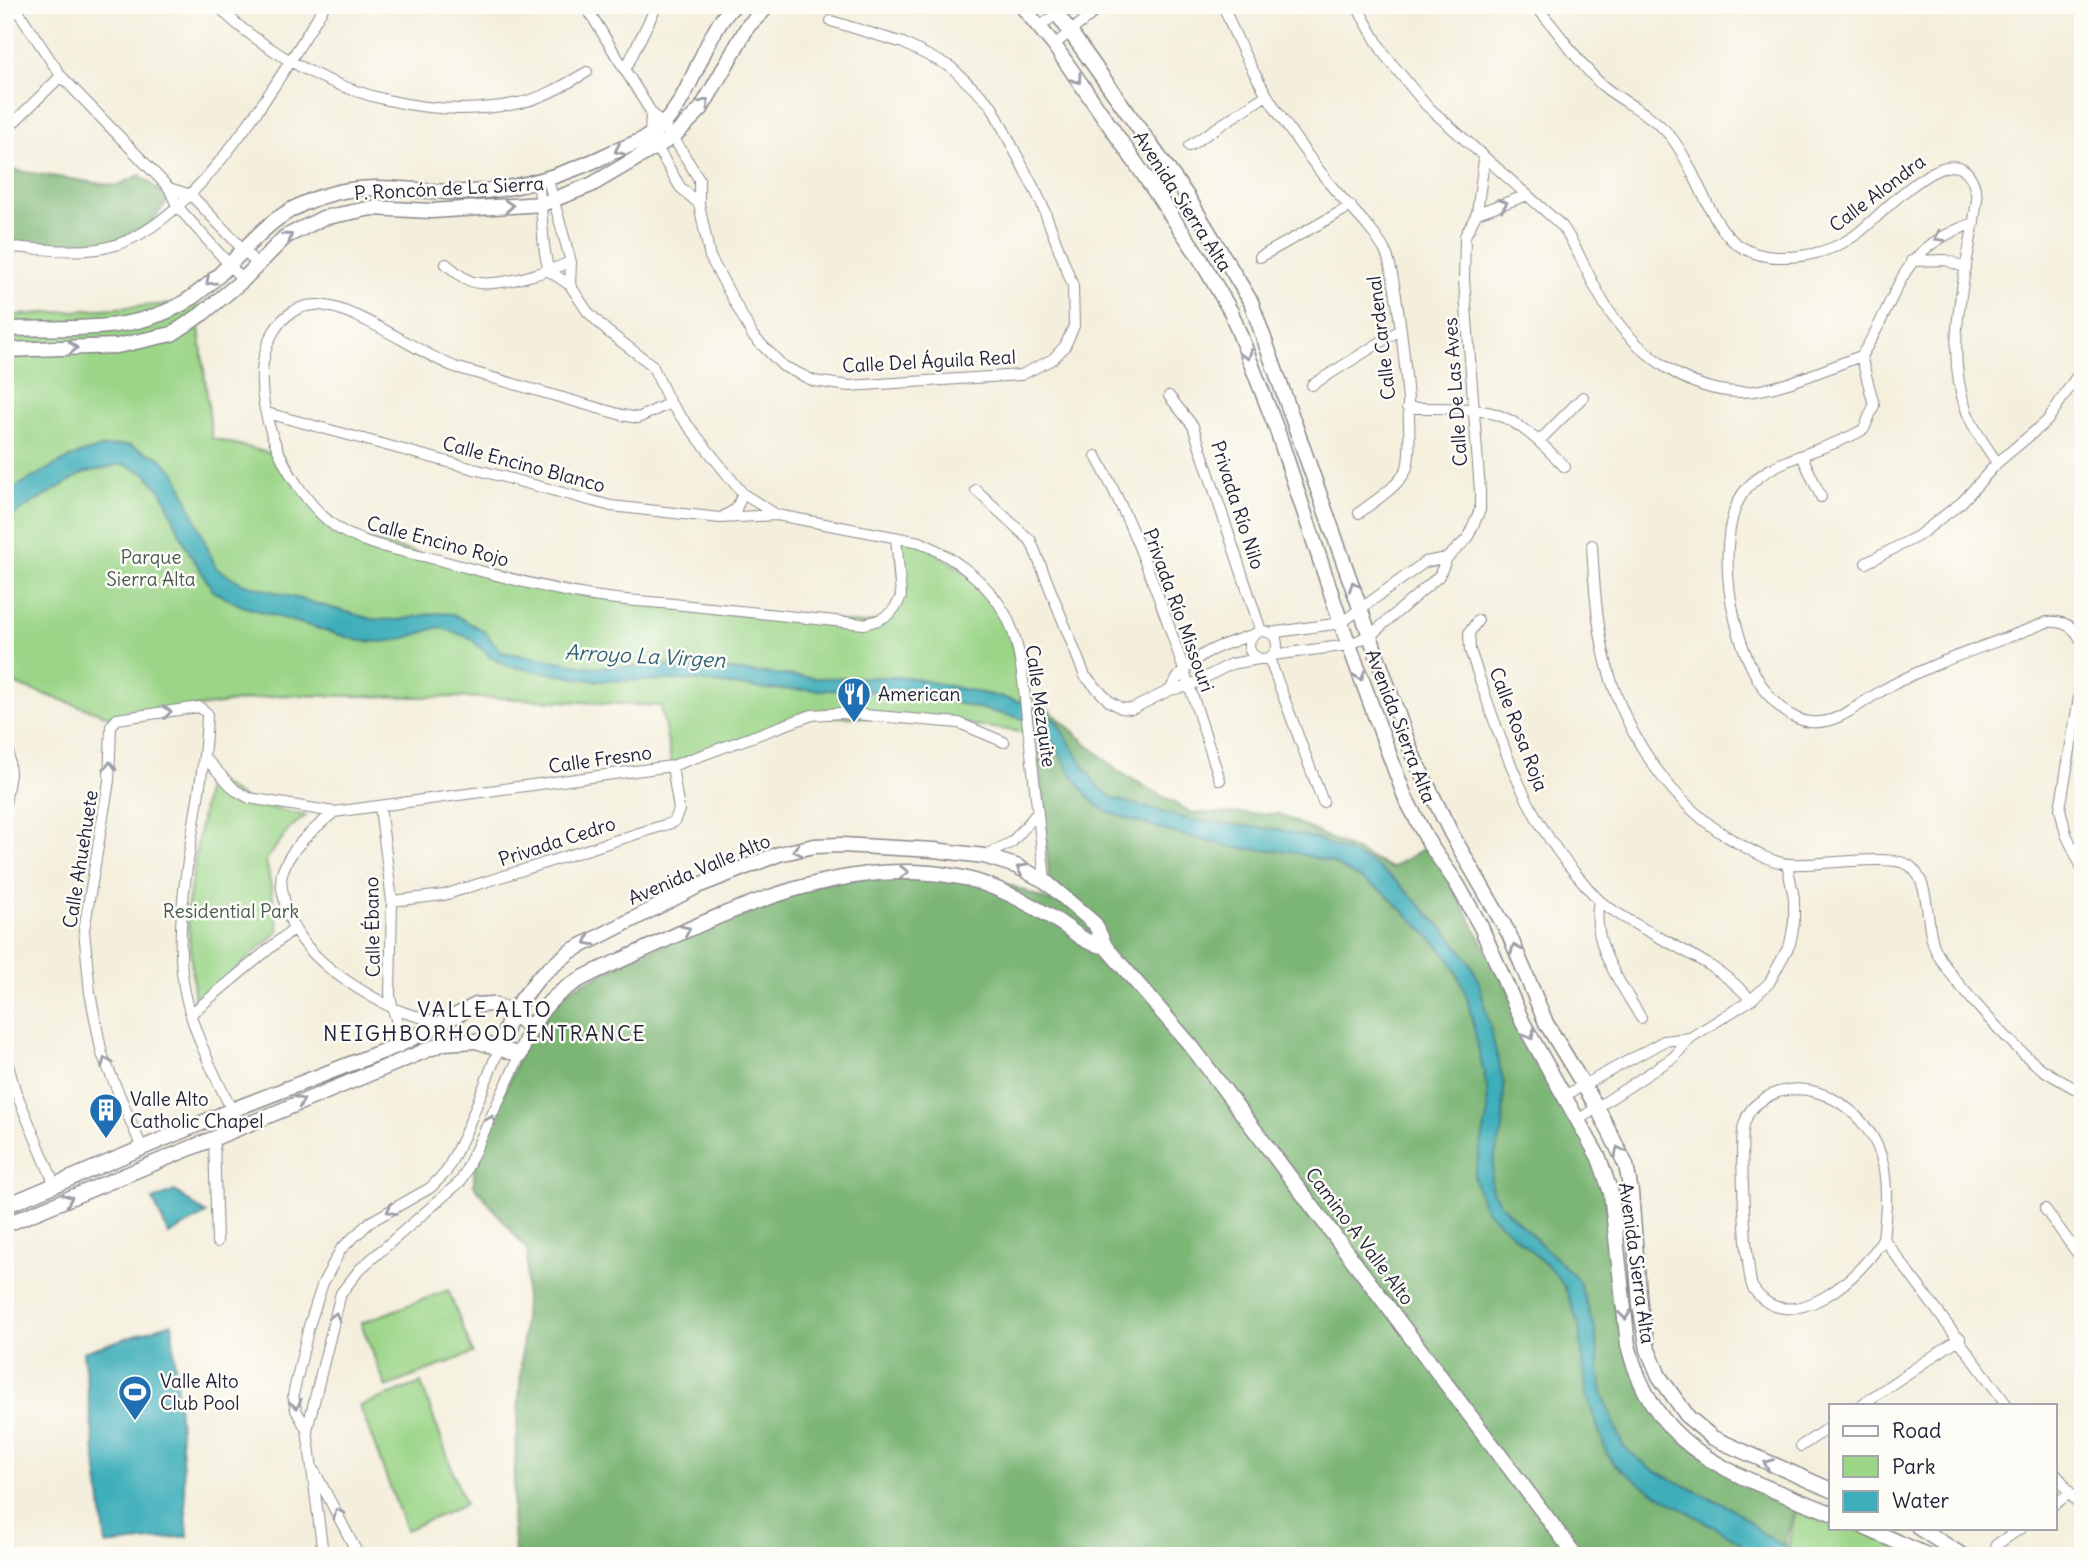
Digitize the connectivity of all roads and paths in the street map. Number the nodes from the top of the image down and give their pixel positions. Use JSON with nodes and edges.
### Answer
{"nodes":[{"id":1,"x":14,"y":5,"type":"edge"},
{"id":2,"x":218,"y":5,"type":"edge"},
{"id":3,"x":325,"y":5,"type":"edge"},
{"id":4,"x":585,"y":5,"type":"edge"},
{"id":5,"x":657,"y":5,"type":"edge"},
{"id":6,"x":734,"y":5,"type":"edge"},
{"id":7,"x":769,"y":5,"type":"edge"},
{"id":8,"x":1021,"y":5,"type":"edge"},
{"id":9,"x":1103,"y":5,"type":"edge"},
{"id":10,"x":1223,"y":5,"type":"edge"},
{"id":11,"x":1356,"y":5,"type":"edge"},
{"id":12,"x":1534,"y":5,"type":"edge"},
{"id":13,"x":1059,"y":8,"type":"edge"},
{"id":14,"x":831,"y":21,"type":"dead end"},
{"id":15,"x":1038,"y":27,"type":"junction"},
{"id":16,"x":1070,"y":32,"type":"junction"},
{"id":17,"x":1054,"y":45,"type":"junction"},
{"id":18,"x":289,"y":62,"type":"junction"},
{"id":19,"x":625,"y":70,"type":"junction"},
{"id":20,"x":587,"y":72,"type":"dead end"},
{"id":21,"x":61,"y":76,"type":"junction"},
{"id":22,"x":1265,"y":96,"type":"junction"},
{"id":23,"x":651,"y":112,"type":"junction"},
{"id":24,"x":663,"y":124,"type":"junction"},
{"id":25,"x":5,"y":131,"type":"edge"},
{"id":26,"x":673,"y":137,"type":"junction"},
{"id":27,"x":654,"y":141,"type":"junction"},
{"id":28,"x":1189,"y":146,"type":"dead end"},
{"id":29,"x":1484,"y":160,"type":"junction"},
{"id":30,"x":543,"y":182,"type":"junction"},
{"id":31,"x":169,"y":188,"type":"junction"},
{"id":32,"x":191,"y":195,"type":"junction"},
{"id":33,"x":1528,"y":195,"type":"junction"},
{"id":34,"x":548,"y":203,"type":"junction"},
{"id":35,"x":699,"y":204,"type":"junction"},
{"id":36,"x":177,"y":206,"type":"junction"},
{"id":37,"x":1351,"y":206,"type":"junction"},
{"id":38,"x":1477,"y":213,"type":"junction"},
{"id":39,"x":1974,"y":223,"type":"junction"},
{"id":40,"x":5,"y":247,"type":"edge"},
{"id":41,"x":242,"y":248,"type":"junction"},
{"id":42,"x":1260,"y":257,"type":"dead end"},
{"id":43,"x":1911,"y":261,"type":"junction"},
{"id":44,"x":571,"y":262,"type":"junction"},
{"id":45,"x":229,"y":264,"type":"junction"},
{"id":46,"x":257,"y":264,"type":"junction"},
{"id":47,"x":446,"y":264,"type":"dead end"},
{"id":48,"x":1966,"y":268,"type":"junction"},
{"id":49,"x":549,"y":271,"type":"junction"},
{"id":50,"x":243,"y":280,"type":"junction"},
{"id":51,"x":570,"y":285,"type":"junction"},
{"id":52,"x":1251,"y":302,"type":"junction"},
{"id":53,"x":1231,"y":312,"type":"junction"},
{"id":54,"x":5,"y":329,"type":"edge"},
{"id":55,"x":1400,"y":330,"type":"junction"},
{"id":56,"x":5,"y":350,"type":"edge"},
{"id":57,"x":1861,"y":356,"type":"junction"},
{"id":58,"x":2083,"y":367,"type":"edge"},
{"id":59,"x":1312,"y":385,"type":"dead end"},
{"id":60,"x":1169,"y":396,"type":"dead end"},
{"id":61,"x":1583,"y":397,"type":"dead end"},
{"id":62,"x":670,"y":403,"type":"junction"},
{"id":63,"x":1407,"y":408,"type":"junction"},
{"id":64,"x":1476,"y":408,"type":"junction"},
{"id":65,"x":267,"y":413,"type":"junction"},
{"id":66,"x":1539,"y":441,"type":"junction"},
{"id":67,"x":1096,"y":456,"type":"dead end"},
{"id":68,"x":1802,"y":456,"type":"junction"},
{"id":69,"x":1997,"y":463,"type":"junction"},
{"id":70,"x":1565,"y":467,"type":"dead end"},
{"id":71,"x":976,"y":490,"type":"dead end"},
{"id":72,"x":743,"y":494,"type":"junction"},
{"id":73,"x":1821,"y":497,"type":"dead end"},
{"id":74,"x":1359,"y":513,"type":"dead end"},
{"id":75,"x":777,"y":515,"type":"junction"},
{"id":76,"x":720,"y":518,"type":"junction"},
{"id":77,"x":896,"y":537,"type":"junction"},
{"id":78,"x":1592,"y":545,"type":"dead end"},
{"id":79,"x":1447,"y":558,"type":"junction"},
{"id":80,"x":1866,"y":563,"type":"dead end"},
{"id":81,"x":1403,"y":579,"type":"junction"},
{"id":82,"x":1415,"y":595,"type":"junction"},
{"id":83,"x":1362,"y":610,"type":"junction"},
{"id":84,"x":1478,"y":620,"type":"dead end"},
{"id":85,"x":1341,"y":623,"type":"junction"},
{"id":86,"x":1261,"y":633,"type":"junction"},
{"id":87,"x":1372,"y":634,"type":"junction"},
{"id":88,"x":1349,"y":645,"type":"junction"},
{"id":89,"x":2083,"y":645,"type":"edge"},
{"id":90,"x":1267,"y":657,"type":"junction"},
{"id":91,"x":1182,"y":667,"type":"junction"},
{"id":92,"x":2083,"y":674,"type":"edge"},
{"id":93,"x":1189,"y":686,"type":"junction"},
{"id":94,"x":1170,"y":690,"type":"junction"},
{"id":95,"x":5,"y":705,"type":"edge"},
{"id":96,"x":1004,"y":742,"type":"dead end"},
{"id":97,"x":206,"y":759,"type":"junction"},
{"id":98,"x":672,"y":766,"type":"junction"},
{"id":99,"x":1220,"y":780,"type":"dead end"},
{"id":100,"x":1323,"y":802,"type":"dead end"},
{"id":101,"x":5,"y":804,"type":"edge"},
{"id":102,"x":380,"y":807,"type":"junction"},
{"id":103,"x":334,"y":812,"type":"junction"},
{"id":104,"x":1038,"y":812,"type":"junction"},
{"id":105,"x":984,"y":856,"type":"junction"},
{"id":106,"x":1787,"y":864,"type":"junction"},
{"id":107,"x":2083,"y":870,"type":"edge"},
{"id":108,"x":1474,"y":874,"type":"junction"},
{"id":109,"x":1045,"y":881,"type":"junction"},
{"id":110,"x":1457,"y":884,"type":"junction"},
{"id":111,"x":1599,"y":900,"type":"junction"},
{"id":112,"x":392,"y":901,"type":"junction"},
{"id":113,"x":293,"y":929,"type":"junction"},
{"id":114,"x":1105,"y":946,"type":"junction"},
{"id":115,"x":1751,"y":1000,"type":"junction"},
{"id":116,"x":392,"y":1008,"type":"junction"},
{"id":117,"x":512,"y":1012,"type":"junction"},
{"id":118,"x":192,"y":1013,"type":"junction"},
{"id":119,"x":1641,"y":1018,"type":"dead end"},
{"id":120,"x":440,"y":1023,"type":"junction"},
{"id":121,"x":530,"y":1028,"type":"junction"},
{"id":122,"x":1690,"y":1038,"type":"junction"},
{"id":123,"x":399,"y":1045,"type":"junction"},
{"id":124,"x":500,"y":1046,"type":"junction"},
{"id":125,"x":5,"y":1054,"type":"edge"},
{"id":126,"x":520,"y":1055,"type":"junction"},
{"id":127,"x":1637,"y":1057,"type":"junction"},
{"id":128,"x":1647,"y":1073,"type":"junction"},
{"id":129,"x":1583,"y":1086,"type":"junction"},
{"id":130,"x":2083,"y":1093,"type":"edge"},
{"id":131,"x":1564,"y":1096,"type":"junction"},
{"id":132,"x":1598,"y":1109,"type":"junction"},
{"id":133,"x":232,"y":1110,"type":"junction"},
{"id":134,"x":1578,"y":1120,"type":"junction"},
{"id":135,"x":240,"y":1127,"type":"junction"},
{"id":136,"x":214,"y":1139,"type":"junction"},
{"id":137,"x":142,"y":1148,"type":"junction"},
{"id":138,"x":55,"y":1185,"type":"junction"},
{"id":139,"x":5,"y":1206,"type":"edge"},
{"id":140,"x":2045,"y":1209,"type":"dead end"},
{"id":141,"x":5,"y":1225,"type":"edge"},
{"id":142,"x":1883,"y":1238,"type":"junction"},
{"id":143,"x":218,"y":1242,"type":"dead end"},
{"id":144,"x":2083,"y":1261,"type":"edge"},
{"id":145,"x":1960,"y":1338,"type":"junction"},
{"id":146,"x":1862,"y":1404,"type":"edge"},
{"id":147,"x":2006,"y":1404,"type":"edge"},
{"id":148,"x":1829,"y":1427,"type":"edge"},
{"id":149,"x":307,"y":1430,"type":"junction"},
{"id":150,"x":1801,"y":1446,"type":"dead end"},
{"id":151,"x":314,"y":1472,"type":"junction"},
{"id":152,"x":2056,"y":1473,"type":"edge"},
{"id":153,"x":1829,"y":1489,"type":"edge"},
{"id":154,"x":2070,"y":1493,"type":"junction"},
{"id":155,"x":2056,"y":1503,"type":"edge"},
{"id":156,"x":2083,"y":1511,"type":"edge"},
{"id":157,"x":1829,"y":1512,"type":"edge"},
{"id":158,"x":1870,"y":1530,"type":"edge"},
{"id":159,"x":1922,"y":1530,"type":"edge"},
{"id":160,"x":2018,"y":1530,"type":"edge"},
{"id":161,"x":1996,"y":1545,"type":"dead end"},
{"id":162,"x":325,"y":1555,"type":"edge"},
{"id":163,"x":359,"y":1556,"type":"edge"},
{"id":164,"x":1576,"y":1556,"type":"edge"},
{"id":165,"x":1929,"y":1556,"type":"edge"},
{"id":166,"x":1963,"y":1556,"type":"edge"}],
"edges":[{"from":1,"to":21,"type":"street"},
{"from":2,"to":18,"type":"street"},
{"from":3,"to":18,"type":"street"},
{"from":4,"to":19,"type":"street"},
{"from":5,"to":19,"type":"street"},
{"from":6,"to":24,"type":"street","name":"P. Roncón de La Sierra"},
{"from":26,"to":7,"type":"street","name":"P. Roncón de La Sierra","one_way":true},
{"from":8,"to":15,"type":"street","name":"Avenida Sierra Alta"},
{"from":9,"to":16,"type":"street"},
{"from":10,"to":22,"type":"street","name":"Calle Cardenal"},
{"from":11,"to":29,"type":"street"},
{"from":12,"to":39,"type":"street","name":"Calle Alondra"},
{"from":13,"to":15,"type":"street"},
{"from":13,"to":16,"type":"street","name":"Avenida Sierra Alta"},
{"from":14,"to":35,"type":"street","name":"Calle Del Águila Real"},
{"from":15,"to":17,"type":"street","name":"Avenida Sierra Alta"},
{"from":16,"to":17,"type":"street"},
{"from":16,"to":52,"type":"street","name":"Avenida Sierra Alta"},
{"from":17,"to":53,"type":"street","name":"Avenida Sierra Alta","one_way":true},
{"from":18,"to":20,"type":"street"},
{"from":18,"to":32,"type":"street"},
{"from":19,"to":23,"type":"street"},
{"from":21,"to":25,"type":"street"},
{"from":21,"to":31,"type":"street"},
{"from":22,"to":28,"type":"street"},
{"from":22,"to":37,"type":"street","name":"Calle Cardenal"},
{"from":23,"to":24,"type":"street"},
{"from":23,"to":27,"type":"street"},
{"from":24,"to":26,"type":"street","name":"Calle Del Águila Real"},
{"from":24,"to":27,"type":"street","name":"P. Roncón de La Sierra"},
{"from":26,"to":27,"type":"street","name":"P. Roncón de La Sierra"},
{"from":26,"to":35,"type":"street","name":"Calle Del Águila Real"},
{"from":27,"to":30,"type":"street","name":"P. Roncón de La Sierra","one_way":true},
{"from":27,"to":34,"type":"street","name":"P. Roncón de La Sierra"},
{"from":27,"to":35,"type":"street"},
{"from":29,"to":33,"type":"street"},
{"from":29,"to":38,"type":"street","name":"Calle De Las Aves"},
{"from":30,"to":34,"type":"street"},
{"from":30,"to":41,"type":"street","name":"P. Roncón de La Sierra"},
{"from":31,"to":32,"type":"street"},
{"from":31,"to":36,"type":"street"},
{"from":32,"to":36,"type":"street"},
{"from":32,"to":41,"type":"street"},
{"from":38,"to":33,"type":"street","one_way":true},
{"from":33,"to":57,"type":"street"},
{"from":34,"to":44,"type":"street"},
{"from":46,"to":34,"type":"street","name":"P. Roncón de La Sierra","one_way":true},
{"from":34,"to":49,"type":"street"},
{"from":36,"to":40,"type":"street"},
{"from":36,"to":45,"type":"street"},
{"from":37,"to":42,"type":"street"},
{"from":37,"to":55,"type":"street","name":"Calle Cardenal"},
{"from":38,"to":64,"type":"street","name":"Calle De Las Aves"},
{"from":39,"to":43,"type":"street","one_way":true},
{"from":39,"to":48,"type":"street","name":"Calle Alondra"},
{"from":41,"to":45,"type":"street","name":"P. Roncón de La Sierra"},
{"from":41,"to":46,"type":"street"},
{"from":43,"to":48,"type":"street"},
{"from":43,"to":57,"type":"street"},
{"from":44,"to":49,"type":"street"},
{"from":44,"to":51,"type":"street"},
{"from":45,"to":50,"type":"street"},
{"from":45,"to":54,"type":"street","name":"P. Roncón de La Sierra","one_way":true},
{"from":46,"to":50,"type":"street","name":"P. Roncón de La Sierra"},
{"from":47,"to":49,"type":"street"},
{"from":48,"to":69,"type":"street","name":"Calle Alondra"},
{"from":49,"to":51,"type":"street"},
{"from":56,"to":50,"type":"street","name":"P. Roncón de La Sierra","one_way":true},
{"from":51,"to":62,"type":"street"},
{"from":52,"to":53,"type":"street"},
{"from":83,"to":52,"type":"street","name":"Avenida Sierra Alta","one_way":true},
{"from":53,"to":85,"type":"street","name":"Avenida Sierra Alta","one_way":true},
{"from":55,"to":59,"type":"street"},
{"from":55,"to":63,"type":"street","name":"Calle Cardenal"},
{"from":57,"to":68,"type":"street"},
{"from":58,"to":69,"type":"street"},
{"from":60,"to":86,"type":"street","name":"Privada Río Nilo"},
{"from":61,"to":66,"type":"street"},
{"from":62,"to":65,"type":"street","name":"Calle Encino Rojo"},
{"from":62,"to":72,"type":"street"},
{"from":63,"to":64,"type":"street"},
{"from":63,"to":74,"type":"street","name":"Calle Cardenal"},
{"from":64,"to":66,"type":"street"},
{"from":64,"to":79,"type":"street","name":"Calle De Las Aves"},
{"from":65,"to":76,"type":"street","name":"Calle Encino Blanco"},
{"from":65,"to":77,"type":"street","name":"Calle Encino Rojo"},
{"from":66,"to":70,"type":"street"},
{"from":67,"to":91,"type":"street","name":"Privada Río Missouri"},
{"from":68,"to":73,"type":"street"},
{"from":68,"to":89,"type":"street"},
{"from":69,"to":80,"type":"street"},
{"from":71,"to":94,"type":"street","name":"Calle De Las Aves"},
{"from":72,"to":75,"type":"street"},
{"from":72,"to":76,"type":"street"},
{"from":75,"to":76,"type":"street","name":"Calle Encino Blanco"},
{"from":75,"to":77,"type":"street","name":"Calle Mezquite"},
{"from":77,"to":104,"type":"street","name":"Calle Mezquite"},
{"from":78,"to":106,"type":"street"},
{"from":79,"to":81,"type":"street","name":"Calle De Las Aves"},
{"from":79,"to":82,"type":"street","name":"Calle De Las Aves"},
{"from":81,"to":82,"type":"street"},
{"from":81,"to":83,"type":"street","name":"Calle De Las Aves"},
{"from":82,"to":87,"type":"street","name":"Calle De Las Aves"},
{"from":83,"to":85,"type":"street","name":"Calle De Las Aves"},
{"from":83,"to":87,"type":"street","name":"Avenida Sierra Alta"},
{"from":84,"to":111,"type":"street","name":"Calle Rosa Roja"},
{"from":85,"to":86,"type":"street"},
{"from":85,"to":88,"type":"street","name":"Avenida Sierra Alta"},
{"from":86,"to":90,"type":"street"},
{"from":86,"to":90,"type":"street"},
{"from":86,"to":91,"type":"street"},
{"from":87,"to":88,"type":"street","name":"Calle De Las Aves"},
{"from":87,"to":108,"type":"street","name":"Avenida Sierra Alta"},
{"from":88,"to":90,"type":"street","name":"Calle De Las Aves"},
{"from":88,"to":110,"type":"street","name":"Avenida Sierra Alta","one_way":true},
{"from":90,"to":93,"type":"street","name":"Calle De Las Aves"},
{"from":90,"to":100,"type":"street"},
{"from":91,"to":93,"type":"street","name":"Privada Río Missouri"},
{"from":91,"to":94,"type":"street"},
{"from":92,"to":107,"type":"street"},
{"from":93,"to":94,"type":"street","name":"Calle De Las Aves"},
{"from":93,"to":99,"type":"street","name":"Privada Río Missouri"},
{"from":95,"to":101,"type":"street"},
{"from":96,"to":98,"type":"street","name":"Calle Fresno"},
{"from":97,"to":103,"type":"street","name":"Calle Fresno"},
{"from":97,"to":118,"type":"street"},
{"from":137,"to":97,"type":"street","name":"Calle Ahuehuete","one_way":true},
{"from":98,"to":102,"type":"street","name":"Calle Fresno"},
{"from":98,"to":112,"type":"street","name":"Privada Cedro"},
{"from":102,"to":103,"type":"street","name":"Calle Fresno"},
{"from":102,"to":112,"type":"street","name":"Calle Ébano"},
{"from":103,"to":113,"type":"street"},
{"from":104,"to":105,"type":"street"},
{"from":104,"to":109,"type":"street","name":"Calle Mezquite"},
{"from":109,"to":105,"type":"street","name":"Avenida Valle Alto","one_way":true},
{"from":105,"to":117,"type":"street","name":"Avenida Valle Alto","one_way":true},
{"from":106,"to":115,"type":"street"},
{"from":106,"to":130,"type":"street"},
{"from":108,"to":110,"type":"street"},
{"from":129,"to":108,"type":"street","name":"Avenida Sierra Alta","one_way":true},
{"from":109,"to":114,"type":"street","name":"Avenida Valle Alto"},
{"from":110,"to":131,"type":"street","name":"Avenida Sierra Alta","one_way":true},
{"from":111,"to":115,"type":"street","name":"Calle Rosa Roja"},
{"from":111,"to":119,"type":"street"},
{"from":112,"to":116,"type":"street","name":"Calle Ébano"},
{"from":113,"to":116,"type":"street"},
{"from":113,"to":118,"type":"street"},
{"from":121,"to":114,"type":"street","one_way":true},
{"from":114,"to":164,"type":"street","name":"Camino A Valle Alto"},
{"from":115,"to":122,"type":"street"},
{"from":116,"to":120,"type":"street"},
{"from":116,"to":123,"type":"street","name":"Calle Ébano"},
{"from":117,"to":120,"type":"street"},
{"from":117,"to":121,"type":"street"},
{"from":117,"to":124,"type":"street","name":"Avenida Valle Alto"},
{"from":118,"to":133,"type":"street"},
{"from":120,"to":123,"type":"street"},
{"from":121,"to":126,"type":"street"},
{"from":122,"to":127,"type":"street"},
{"from":122,"to":128,"type":"street"},
{"from":123,"to":133,"type":"street"},
{"from":124,"to":126,"type":"street"},
{"from":135,"to":124,"type":"street","one_way":true},
{"from":124,"to":149,"type":"street","name":"Avenida Valle Alto","one_way":true},
{"from":125,"to":138,"type":"street"},
{"from":149,"to":126,"type":"street","one_way":true},
{"from":127,"to":128,"type":"street"},
{"from":127,"to":129,"type":"street"},
{"from":128,"to":132,"type":"street"},
{"from":129,"to":131,"type":"street"},
{"from":129,"to":132,"type":"street","name":"Avenida Sierra Alta"},
{"from":131,"to":134,"type":"street","name":"Avenida Sierra Alta"},
{"from":132,"to":134,"type":"street"},
{"from":153,"to":132,"type":"street","name":"Avenida Sierra Alta","one_way":true},
{"from":133,"to":135,"type":"street"},
{"from":133,"to":137,"type":"street"},
{"from":134,"to":157,"type":"street","name":"Avenida Sierra Alta","one_way":true},
{"from":135,"to":136,"type":"street"},
{"from":141,"to":136,"type":"street","one_way":true},
{"from":136,"to":143,"type":"street"},
{"from":137,"to":138,"type":"street"},
{"from":138,"to":139,"type":"street"},
{"from":140,"to":144,"type":"street"},
{"from":142,"to":142,"type":"street"},
{"from":142,"to":145,"type":"street"},
{"from":145,"to":146,"type":"street"},
{"from":145,"to":147,"type":"street"},
{"from":148,"to":150,"type":"street"},
{"from":149,"to":151,"type":"street"},
{"from":151,"to":162,"type":"street"},
{"from":163,"to":151,"type":"street","one_way":true},
{"from":152,"to":154,"type":"street"},
{"from":154,"to":155,"type":"street"},
{"from":154,"to":156,"type":"street"},
{"from":158,"to":165,"type":"street"},
{"from":159,"to":166,"type":"street"},
{"from":160,"to":161,"type":"street"}]}
